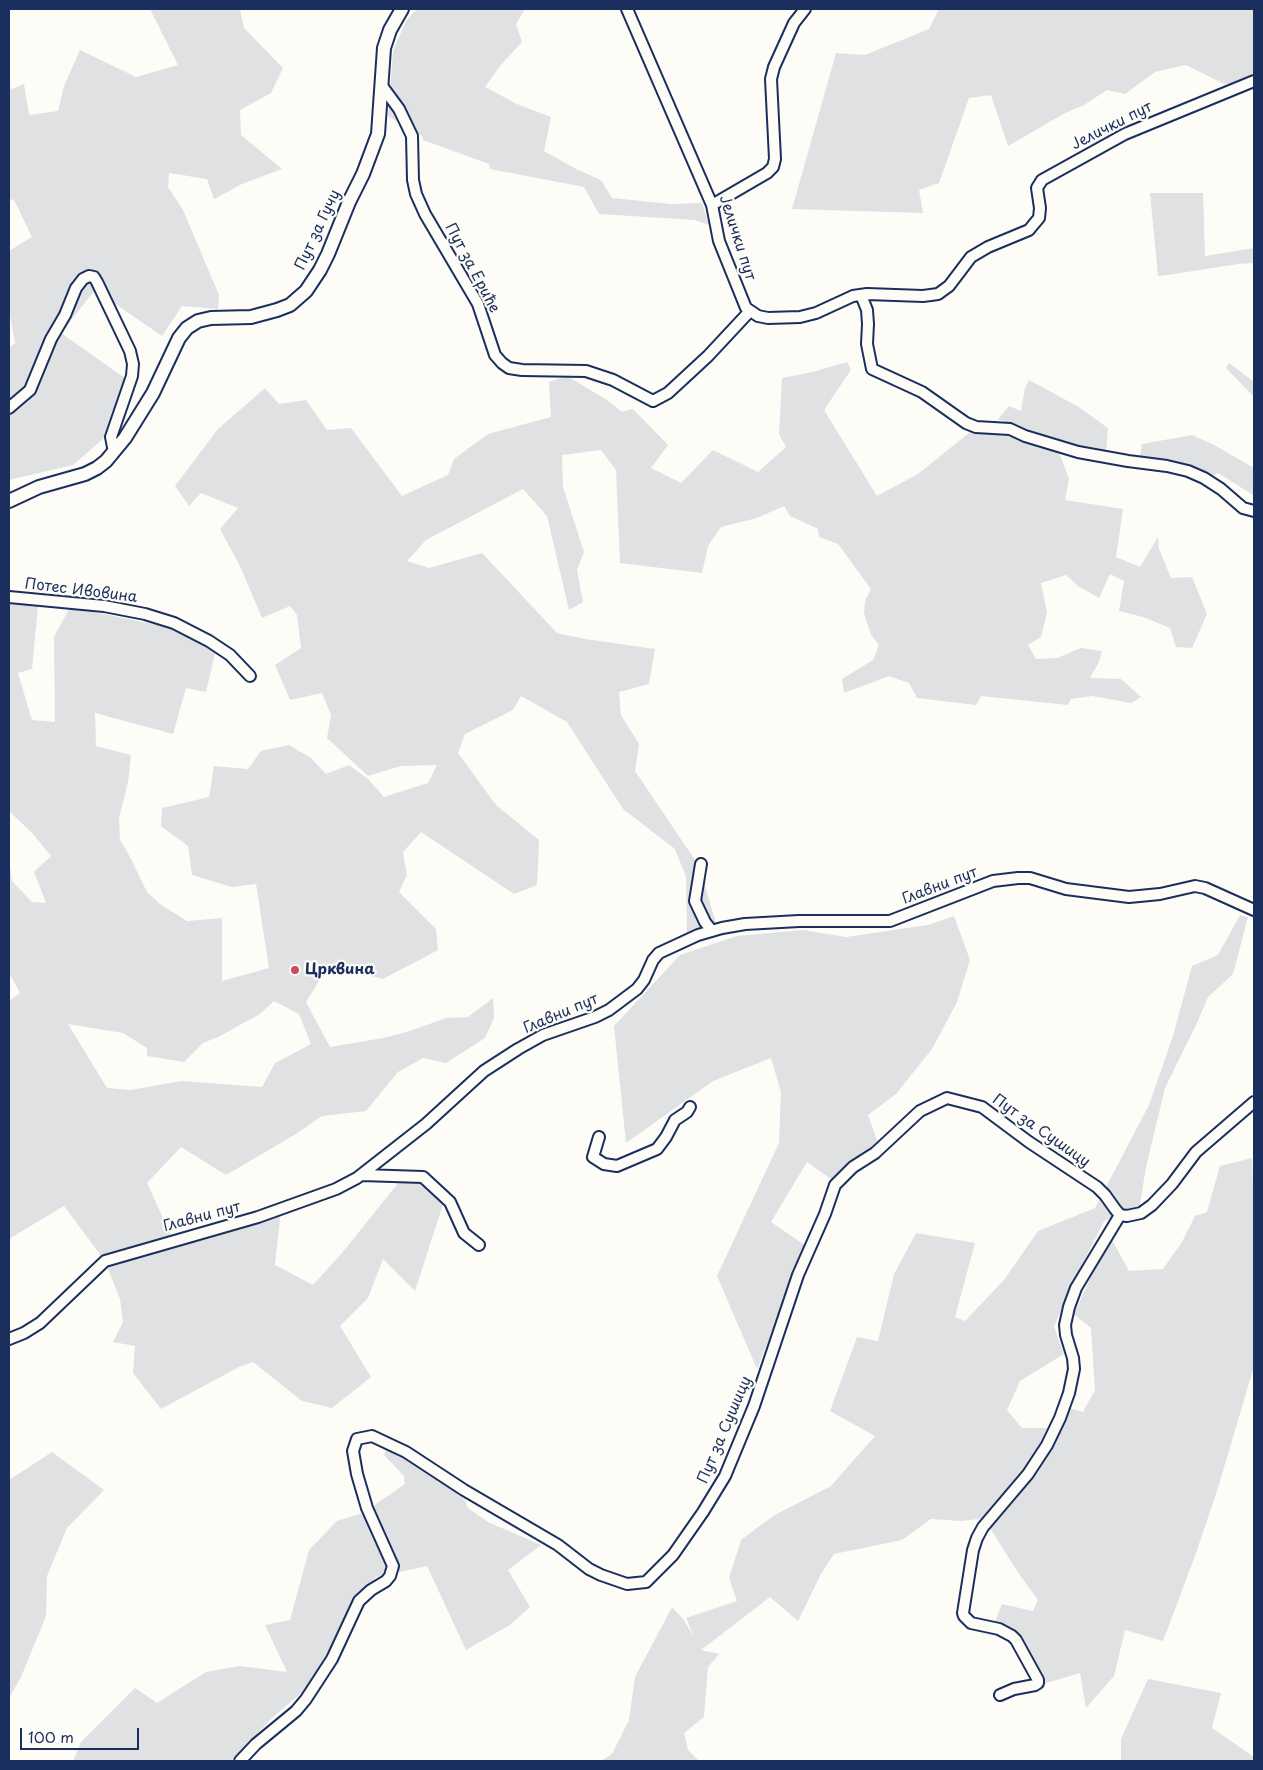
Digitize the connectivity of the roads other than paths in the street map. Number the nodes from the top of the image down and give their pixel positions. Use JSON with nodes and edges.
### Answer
{"nodes":[{"id":1,"x":402,"y":9,"type":"edge"},
{"id":2,"x":627,"y":9,"type":"edge"},
{"id":3,"x":804,"y":9,"type":"edge"},
{"id":4,"x":1254,"y":80,"type":"edge"},
{"id":5,"x":382,"y":86,"type":"junction"},
{"id":6,"x":712,"y":205,"type":"junction"},
{"id":7,"x":861,"y":295,"type":"junction"},
{"id":8,"x":750,"y":311,"type":"junction"},
{"id":9,"x":9,"y":408,"type":"edge"},
{"id":10,"x":114,"y":452,"type":"junction"},
{"id":11,"x":9,"y":501,"type":"edge"},
{"id":12,"x":1254,"y":511,"type":"edge"},
{"id":13,"x":9,"y":597,"type":"edge"},
{"id":14,"x":250,"y":676,"type":"dead end"},
{"id":15,"x":701,"y":864,"type":"dead end"},
{"id":16,"x":1254,"y":910,"type":"edge"},
{"id":17,"x":712,"y":931,"type":"junction"},
{"id":18,"x":1254,"y":1102,"type":"edge"},
{"id":19,"x":690,"y":1107,"type":"dead end"},
{"id":20,"x":600,"y":1137,"type":"dead end"},
{"id":21,"x":362,"y":1175,"type":"junction"},
{"id":22,"x":1120,"y":1215,"type":"junction"},
{"id":23,"x":479,"y":1245,"type":"dead end"},
{"id":24,"x":9,"y":1339,"type":"edge"},
{"id":25,"x":1000,"y":1695,"type":"dead end"},
{"id":26,"x":240,"y":1761,"type":"edge"}],
"edges":[{"from":1,"to":5,"type":"main road","name":"Пут за Гучу"},
{"from":2,"to":6,"type":"street","name":"Јелички пут"},
{"from":3,"to":6,"type":"street"},
{"from":4,"to":7,"type":"street","name":"Јелички пут"},
{"from":5,"to":8,"type":"street","name":"Пут за Ериће"},
{"from":5,"to":10,"type":"main road","name":"Пут за Гучу"},
{"from":6,"to":8,"type":"street","name":"Јелички пут"},
{"from":7,"to":8,"type":"street","name":"Јелички пут"},
{"from":7,"to":12,"type":"street"},
{"from":9,"to":10,"type":"street"},
{"from":10,"to":11,"type":"main road","name":"Пут за Гучу"},
{"from":13,"to":14,"type":"street","name":"Потес Ивовина"},
{"from":15,"to":17,"type":"street"},
{"from":16,"to":17,"type":"street","name":"Главни пут"},
{"from":17,"to":21,"type":"street","name":"Главни пут"},
{"from":18,"to":22,"type":"street"},
{"from":19,"to":20,"type":"street"},
{"from":21,"to":23,"type":"street"},
{"from":21,"to":24,"type":"street","name":"Главни пут"},
{"from":22,"to":25,"type":"street"},
{"from":22,"to":26,"type":"street","name":"Пут за Сушицу"}]}
